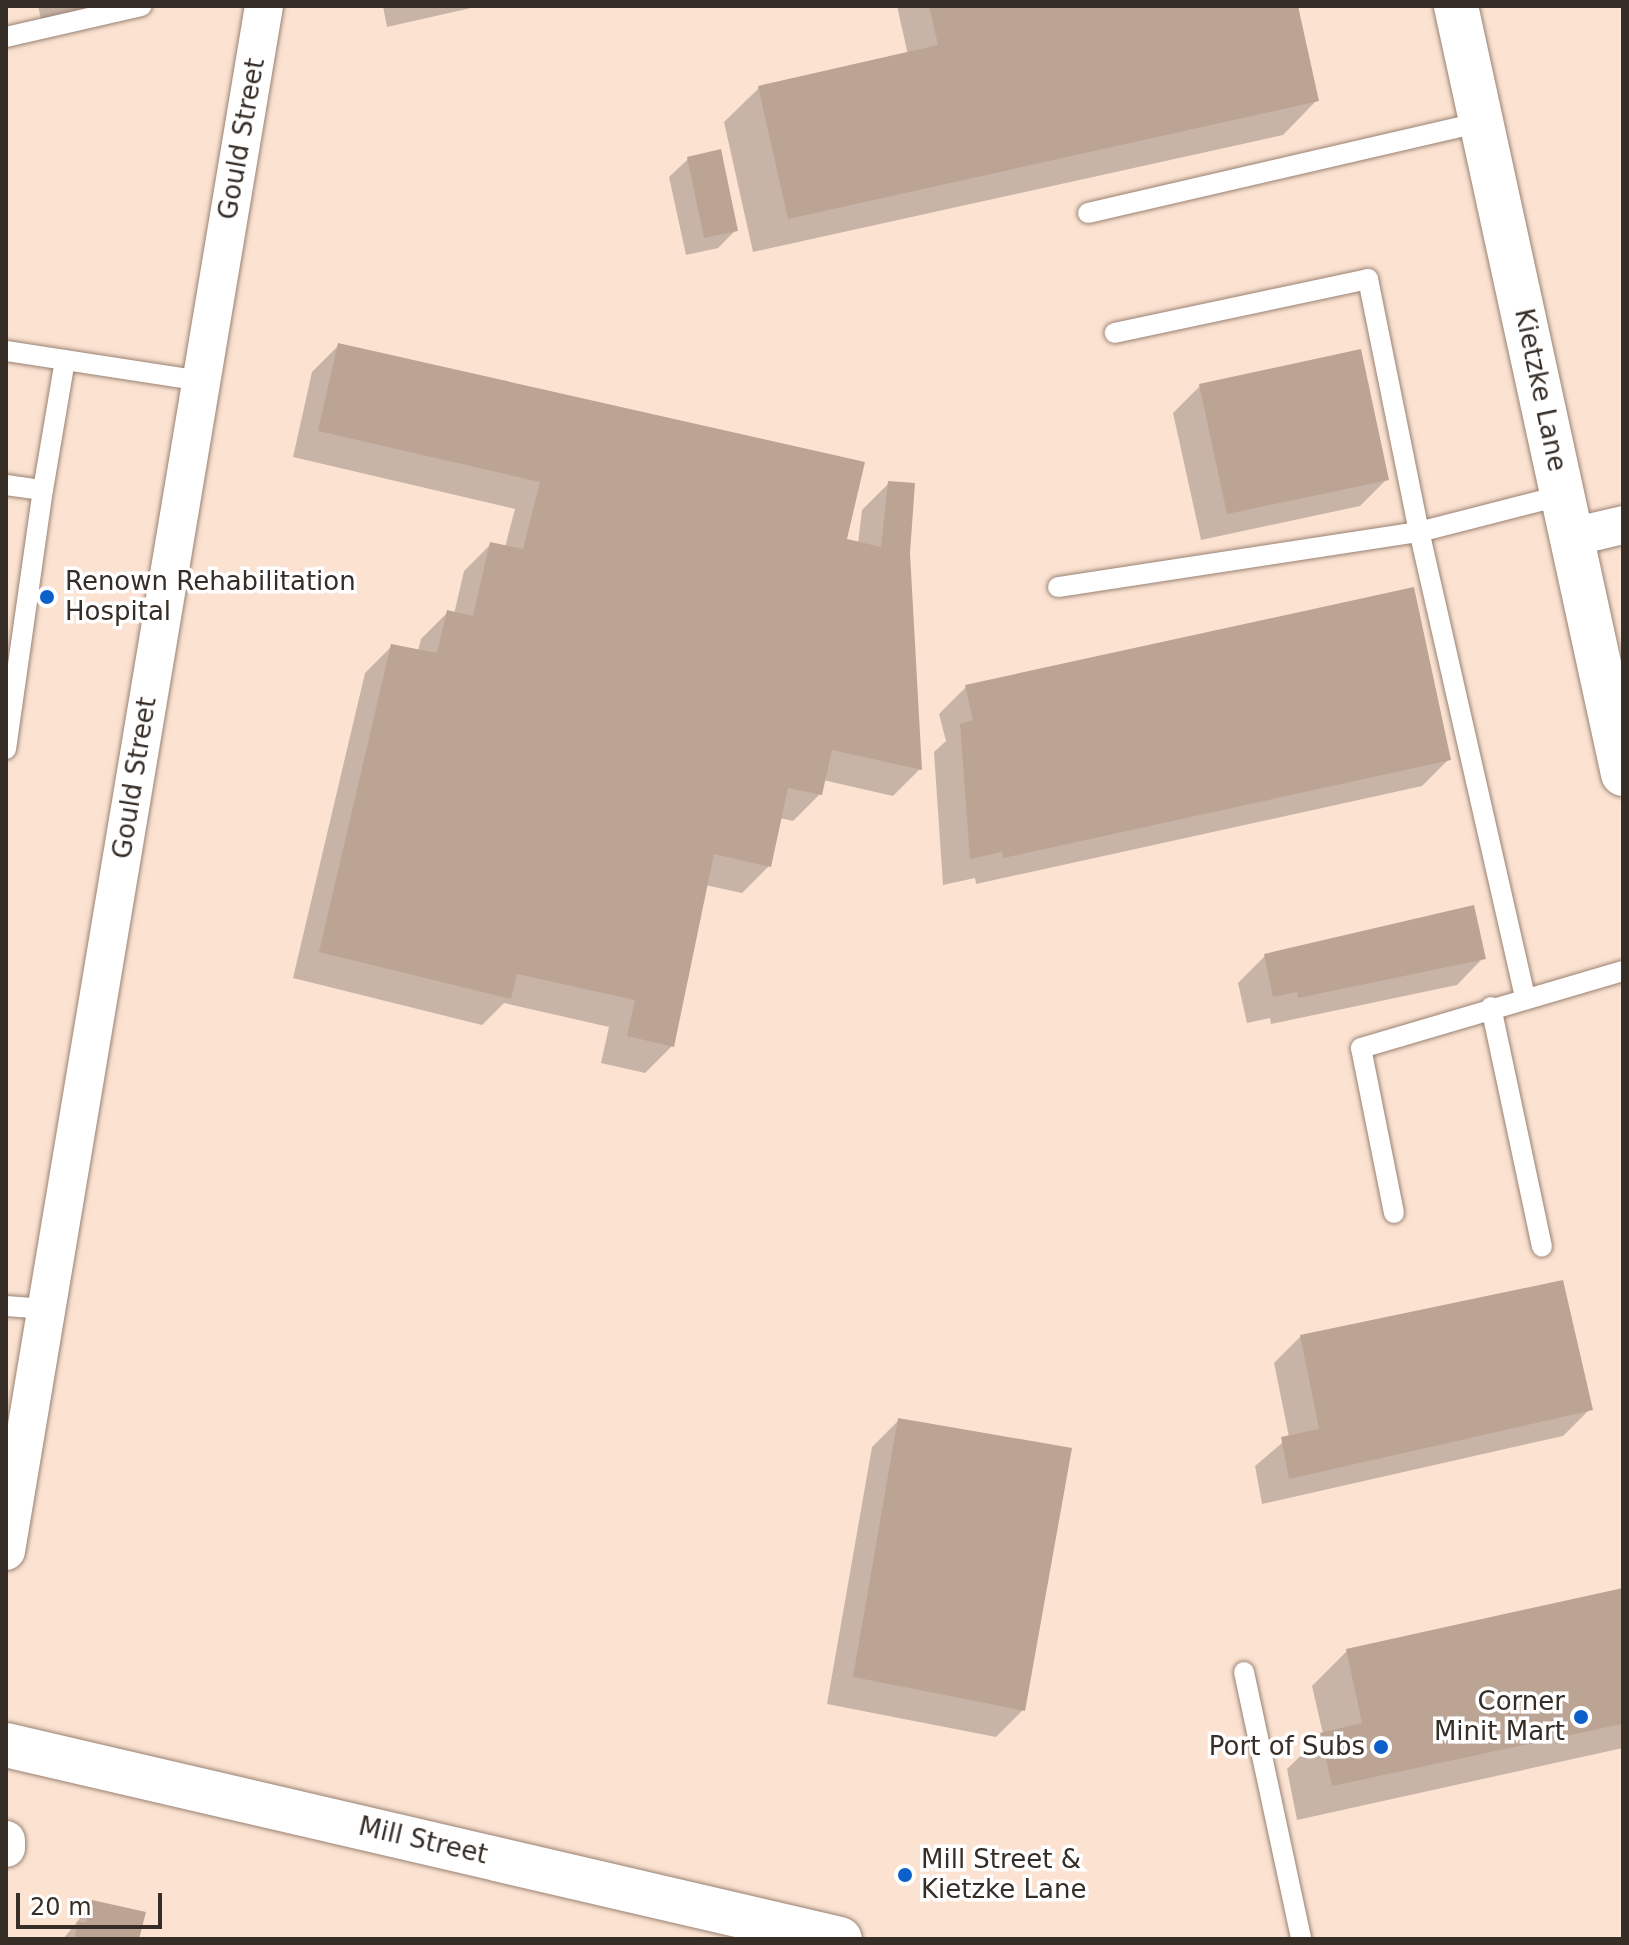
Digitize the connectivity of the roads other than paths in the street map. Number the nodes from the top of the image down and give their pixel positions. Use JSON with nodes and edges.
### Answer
{"nodes":[{"id":1,"x":141,"y":6,"type":"edge"},
{"id":2,"x":264,"y":6,"type":"edge"},
{"id":3,"x":1456,"y":6,"type":"edge"},
{"id":4,"x":6,"y":37,"type":"edge"},
{"id":5,"x":1481,"y":122,"type":"junction"},
{"id":6,"x":1088,"y":213,"type":"dead end"},
{"id":7,"x":1115,"y":333,"type":"dead end"},
{"id":8,"x":6,"y":351,"type":"edge"},
{"id":9,"x":65,"y":360,"type":"junction"},
{"id":10,"x":201,"y":381,"type":"junction"},
{"id":11,"x":6,"y":485,"type":"edge"},
{"id":12,"x":43,"y":490,"type":"junction"},
{"id":13,"x":1563,"y":495,"type":"junction"},
{"id":14,"x":1623,"y":525,"type":"edge"},
{"id":15,"x":1419,"y":532,"type":"junction"},
{"id":16,"x":1572,"y":537,"type":"junction"},
{"id":17,"x":1058,"y":587,"type":"dead end"},
{"id":18,"x":1616,"y":703,"type":"edge"},
{"id":19,"x":6,"y":749,"type":"edge"},
{"id":20,"x":1623,"y":774,"type":"edge"},
{"id":21,"x":1623,"y":971,"type":"edge"},
{"id":22,"x":1525,"y":997,"type":"junction"},
{"id":23,"x":1491,"y":1007,"type":"junction"},
{"id":24,"x":1394,"y":1213,"type":"dead end"},
{"id":25,"x":1542,"y":1247,"type":"dead end"},
{"id":26,"x":6,"y":1306,"type":"edge"},
{"id":27,"x":46,"y":1309,"type":"junction"},
{"id":28,"x":6,"y":1551,"type":"edge"},
{"id":29,"x":1244,"y":1672,"type":"dead end"},
{"id":30,"x":6,"y":1745,"type":"edge"},
{"id":31,"x":6,"y":1840,"type":"edge"},
{"id":32,"x":6,"y":1848,"type":"edge"},
{"id":33,"x":840,"y":1939,"type":"edge"},
{"id":34,"x":1301,"y":1939,"type":"edge"}],
"edges":[{"from":1,"to":4,"type":"lane"},
{"from":2,"to":10,"type":"street","name":"Gould Street"},
{"from":3,"to":5,"type":"main road","name":"Kietzke Lane"},
{"from":5,"to":6,"type":"lane"},
{"from":5,"to":13,"type":"main road","name":"Kietzke Lane"},
{"from":7,"to":15,"type":"lane"},
{"from":8,"to":9,"type":"lane"},
{"from":9,"to":10,"type":"lane"},
{"from":9,"to":12,"type":"lane"},
{"from":10,"to":27,"type":"street","name":"Gould Street"},
{"from":11,"to":12,"type":"lane"},
{"from":12,"to":19,"type":"lane"},
{"from":13,"to":15,"type":"lane"},
{"from":13,"to":16,"type":"main road","name":"Kietzke Lane"},
{"from":14,"to":16,"type":"street"},
{"from":15,"to":17,"type":"lane"},
{"from":15,"to":22,"type":"lane"},
{"from":16,"to":18,"type":"main road","name":"Kietzke Lane"},
{"from":18,"to":20,"type":"main road","name":"Kietzke Lane"},
{"from":21,"to":22,"type":"lane"},
{"from":22,"to":23,"type":"lane"},
{"from":23,"to":24,"type":"lane"},
{"from":23,"to":25,"type":"lane"},
{"from":26,"to":27,"type":"lane"},
{"from":27,"to":28,"type":"street","name":"Gould Street"},
{"from":29,"to":34,"type":"lane"},
{"from":30,"to":33,"type":"main road","name":"Mill Street"},
{"from":31,"to":32,"type":"street"}]}
